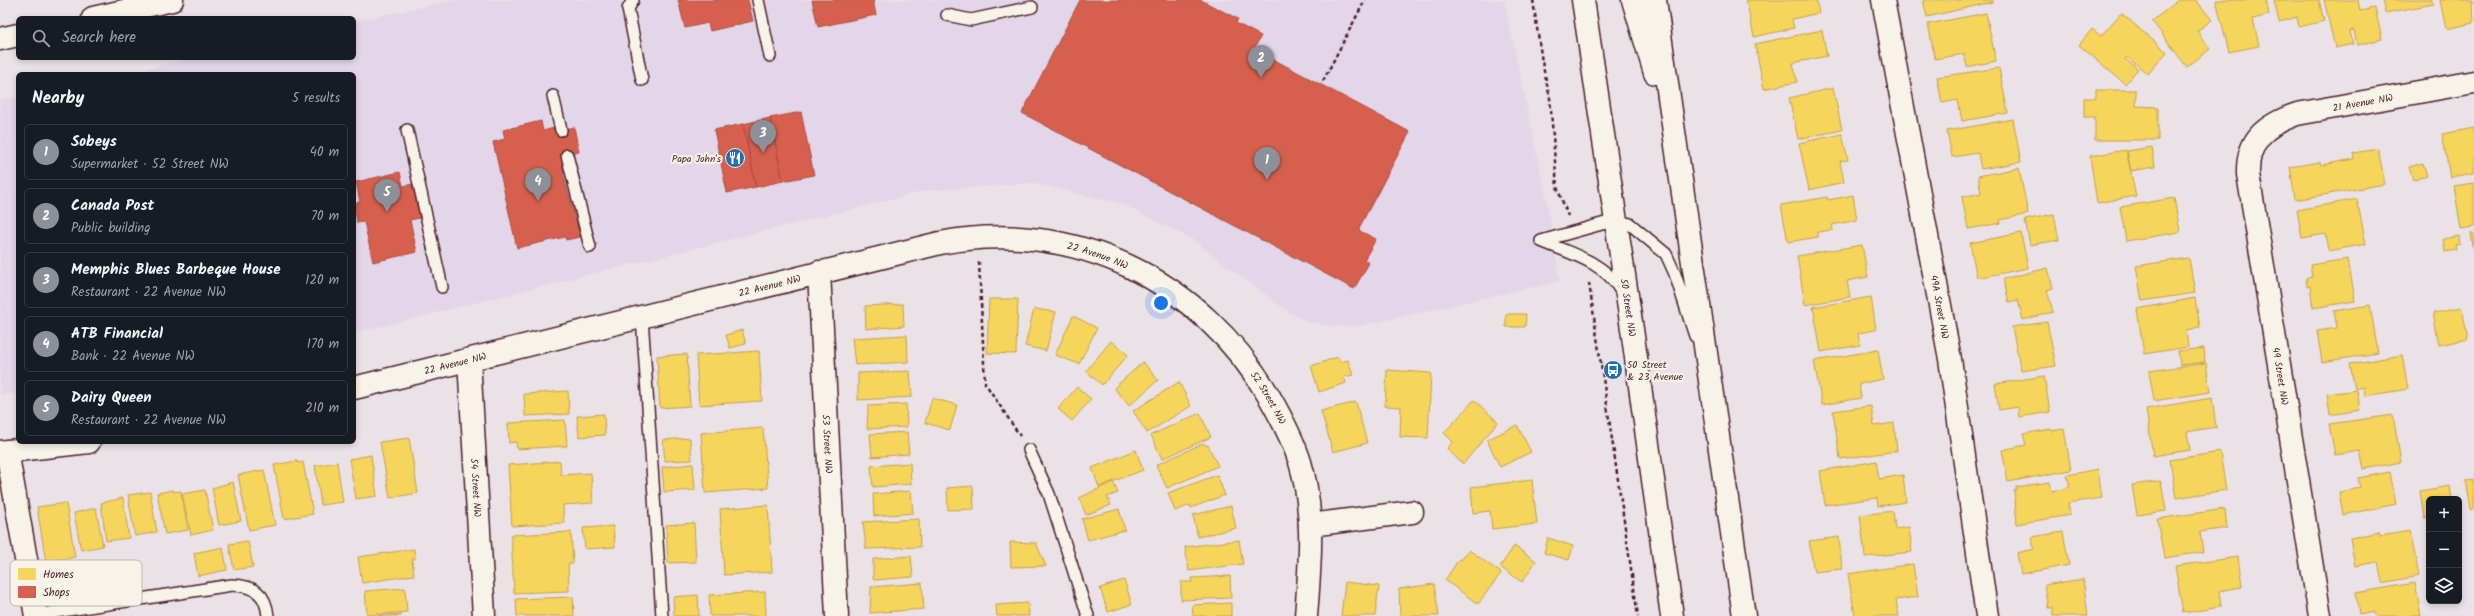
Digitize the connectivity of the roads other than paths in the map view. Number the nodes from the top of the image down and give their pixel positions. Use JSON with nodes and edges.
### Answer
{"nodes":[{"id":1,"x":172,"y":0,"type":"edge"},
{"id":2,"x":633,"y":0,"type":"edge"},
{"id":3,"x":758,"y":0,"type":"edge"},
{"id":4,"x":1583,"y":0,"type":"edge"},
{"id":5,"x":1633,"y":0,"type":"edge"},
{"id":6,"x":1656,"y":0,"type":"edge"},
{"id":7,"x":1883,"y":0,"type":"edge"},
{"id":8,"x":1032,"y":7,"type":"dead end"},
{"id":9,"x":947,"y":15,"type":"dead end"},
{"id":10,"x":102,"y":16,"type":"edge"},
{"id":11,"x":16,"y":35,"type":"edge"},
{"id":12,"x":0,"y":39,"type":"edge"},
{"id":13,"x":770,"y":56,"type":"dead end"},
{"id":14,"x":642,"y":80,"type":"dead end"},
{"id":15,"x":2474,"y":82,"type":"edge"},
{"id":16,"x":553,"y":96,"type":"dead end"},
{"id":17,"x":1673,"y":126,"type":"junction"},
{"id":18,"x":407,"y":130,"type":"dead end"},
{"id":19,"x":561,"y":130,"type":"dead end"},
{"id":20,"x":2258,"y":137,"type":"joint"},
{"id":21,"x":567,"y":155,"type":"dead end"},
{"id":22,"x":1616,"y":220,"type":"junction"},
{"id":23,"x":590,"y":247,"type":"dead end"},
{"id":24,"x":819,"y":272,"type":"junction"},
{"id":25,"x":442,"y":287,"type":"dead end"},
{"id":26,"x":1180,"y":296,"type":"joint"},
{"id":27,"x":1629,"y":308,"type":"junction"},
{"id":28,"x":642,"y":317,"type":"junction"},
{"id":29,"x":470,"y":360,"type":"junction"},
{"id":30,"x":1710,"y":382,"type":"junction"},
{"id":31,"x":356,"y":388,"type":"edge"},
{"id":32,"x":73,"y":444,"type":"edge"},
{"id":33,"x":1029,"y":450,"type":"road end"},
{"id":34,"x":4,"y":452,"type":"edge"},
{"id":35,"x":1412,"y":512,"type":"dead end"},
{"id":36,"x":1310,"y":525,"type":"junction"},
{"id":37,"x":25,"y":560,"type":"edge"},
{"id":38,"x":142,"y":599,"type":"edge"},
{"id":39,"x":95,"y":606,"type":"edge"},
{"id":40,"x":36,"y":615,"type":"edge"},
{"id":41,"x":268,"y":616,"type":"edge"},
{"id":42,"x":484,"y":616,"type":"edge"},
{"id":43,"x":662,"y":616,"type":"edge"},
{"id":44,"x":837,"y":616,"type":"edge"},
{"id":45,"x":1088,"y":616,"type":"edge"},
{"id":46,"x":1306,"y":616,"type":"edge"},
{"id":47,"x":1672,"y":616,"type":"edge"},
{"id":48,"x":1744,"y":616,"type":"edge"},
{"id":49,"x":1987,"y":616,"type":"edge"},
{"id":50,"x":2320,"y":616,"type":"edge"}],
"edges":[{"from":1,"to":10,"type":"street"},
{"from":2,"to":14,"type":"lane"},
{"from":3,"to":13,"type":"lane"},
{"from":4,"to":22,"type":"street","name":"50 Street NW"},
{"from":5,"to":17,"type":"street"},
{"from":6,"to":17,"type":"street"},
{"from":7,"to":49,"type":"street","name":"49A Street NW"},
{"from":8,"to":9,"type":"lane"},
{"from":11,"to":12,"type":"street"},
{"from":15,"to":20,"type":"street","name":"21 Avenue NW"},
{"from":16,"to":19,"type":"lane"},
{"from":17,"to":30,"type":"street"},
{"from":18,"to":25,"type":"lane"},
{"from":20,"to":50,"type":"street","name":"49 Street NW"},
{"from":21,"to":23,"type":"lane"},
{"from":22,"to":27,"type":"street","name":"50 Street NW"},
{"from":22,"to":27,"type":"lane"},
{"from":22,"to":30,"type":"lane"},
{"from":24,"to":26,"type":"street","name":"22 Avenue NW"},
{"from":24,"to":28,"type":"street","name":"22 Avenue NW"},
{"from":24,"to":44,"type":"street","name":"53 Street NW"},
{"from":26,"to":36,"type":"street","name":"52 Street NW"},
{"from":27,"to":47,"type":"street","name":"50 Street NW"},
{"from":28,"to":29,"type":"street","name":"22 Avenue NW"},
{"from":28,"to":43,"type":"lane"},
{"from":29,"to":31,"type":"street","name":"22 Avenue NW"},
{"from":29,"to":42,"type":"street","name":"54 Street NW"},
{"from":30,"to":48,"type":"street"},
{"from":32,"to":34,"type":"street"},
{"from":33,"to":45,"type":"lane"},
{"from":34,"to":37,"type":"street"},
{"from":35,"to":36,"type":"street"},
{"from":36,"to":46,"type":"street","name":"52 Street NW"},
{"from":38,"to":41,"type":"lane"},
{"from":39,"to":40,"type":"lane"}]}
